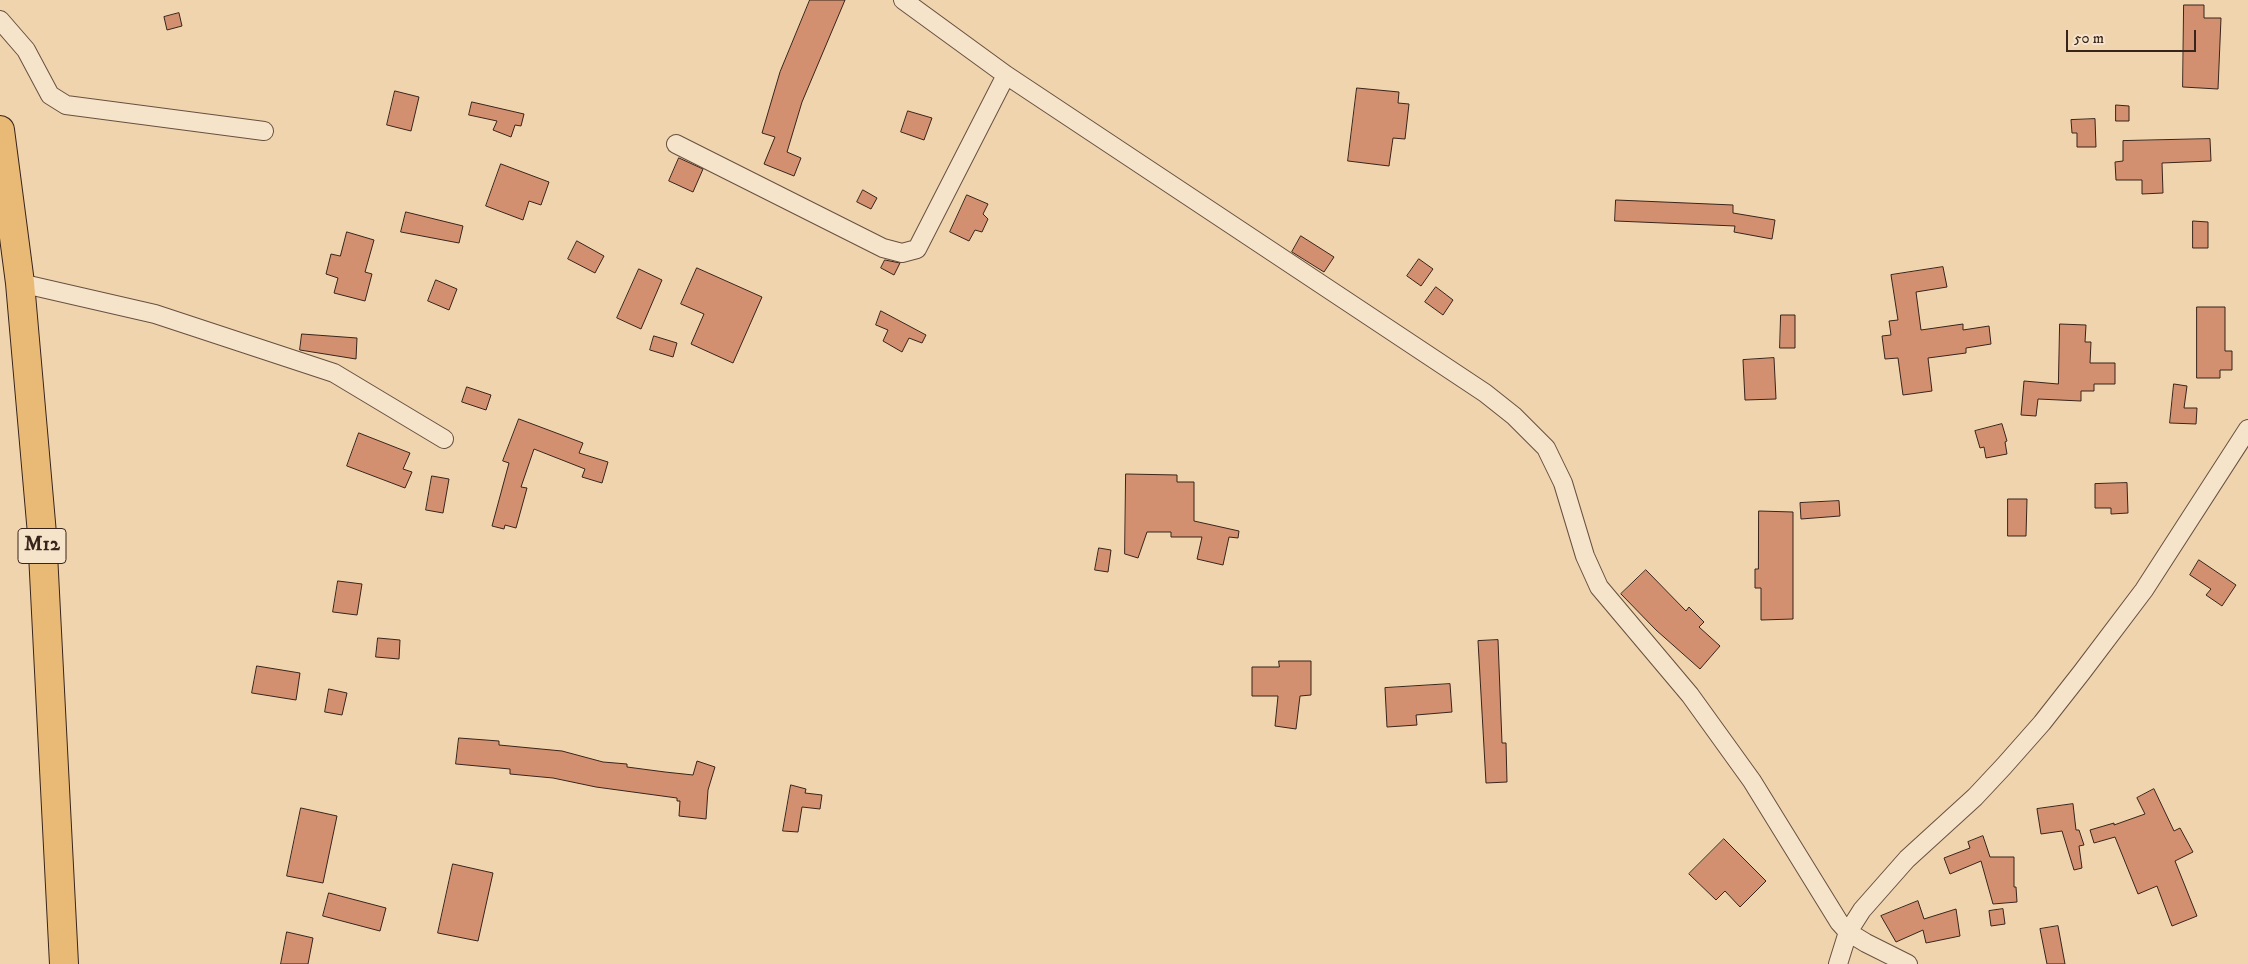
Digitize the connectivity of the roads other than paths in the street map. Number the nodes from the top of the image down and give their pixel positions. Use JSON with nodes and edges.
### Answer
{"nodes":[{"id":1,"x":903,"y":0,"type":"edge"},
{"id":2,"x":0,"y":20,"type":"edge"},
{"id":3,"x":1006,"y":75,"type":"junction"},
{"id":4,"x":264,"y":131,"type":"dead end"},
{"id":5,"x":1,"y":139,"type":"edge"},
{"id":6,"x":676,"y":144,"type":"dead end"},
{"id":7,"x":20,"y":283,"type":"junction"},
{"id":8,"x":2248,"y":429,"type":"edge"},
{"id":9,"x":444,"y":439,"type":"dead end"},
{"id":10,"x":1848,"y":932,"type":"junction"},
{"id":11,"x":68,"y":957,"type":"edge"},
{"id":12,"x":1838,"y":964,"type":"edge"},
{"id":13,"x":1908,"y":964,"type":"edge"}],
"edges":[{"from":1,"to":3,"type":"street"},
{"from":2,"to":4,"type":"street"},
{"from":3,"to":6,"type":"street"},
{"from":3,"to":10,"type":"street"},
{"from":5,"to":7,"type":"highway","number":"M12"},
{"from":7,"to":9,"type":"street"},
{"from":7,"to":11,"type":"highway","number":"M12"},
{"from":8,"to":10,"type":"street"},
{"from":10,"to":12,"type":"street"},
{"from":10,"to":13,"type":"street"}]}
